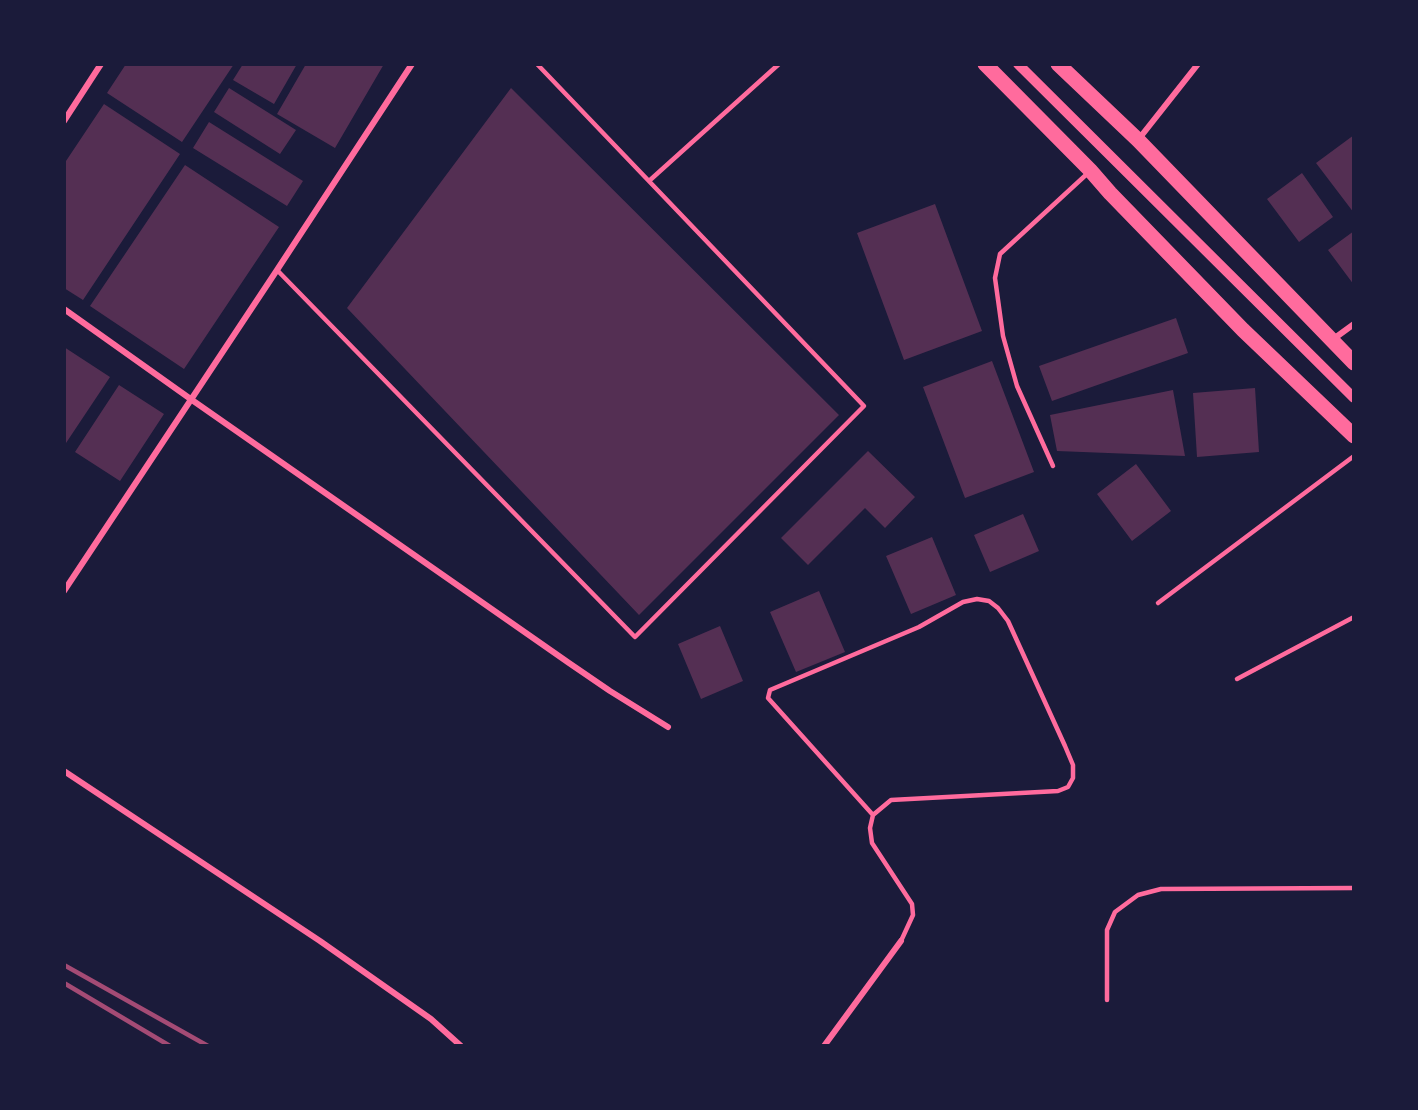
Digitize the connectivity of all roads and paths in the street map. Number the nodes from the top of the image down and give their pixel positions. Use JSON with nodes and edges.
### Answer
{"nodes":[{"id":1,"x":101,"y":64,"type":"edge"},
{"id":2,"x":412,"y":64,"type":"edge"},
{"id":3,"x":537,"y":64,"type":"edge"},
{"id":4,"x":779,"y":64,"type":"edge"},
{"id":5,"x":985,"y":64,"type":"edge"},
{"id":6,"x":1018,"y":64,"type":"edge"},
{"id":7,"x":1058,"y":64,"type":"edge"},
{"id":8,"x":1198,"y":64,"type":"edge"},
{"id":9,"x":64,"y":121,"type":"edge"},
{"id":10,"x":1138,"y":140,"type":"junction"},
{"id":11,"x":1090,"y":170,"type":"junction"},
{"id":12,"x":649,"y":182,"type":"junction"},
{"id":13,"x":278,"y":270,"type":"junction"},
{"id":14,"x":64,"y":309,"type":"edge"},
{"id":15,"x":1353,"y":324,"type":"edge"},
{"id":16,"x":1331,"y":340,"type":"junction"},
{"id":17,"x":1353,"y":363,"type":"edge"},
{"id":18,"x":1353,"y":398,"type":"edge"},
{"id":19,"x":192,"y":400,"type":"junction"},
{"id":20,"x":1353,"y":436,"type":"edge"},
{"id":21,"x":1353,"y":456,"type":"edge"},
{"id":22,"x":1053,"y":466,"type":"dead end"},
{"id":23,"x":64,"y":591,"type":"edge"},
{"id":24,"x":1158,"y":603,"type":"dead end"},
{"id":25,"x":1353,"y":617,"type":"edge"},
{"id":26,"x":1237,"y":679,"type":"dead end"},
{"id":27,"x":668,"y":727,"type":"dead end"},
{"id":28,"x":64,"y":771,"type":"edge"},
{"id":29,"x":873,"y":815,"type":"junction"},
{"id":30,"x":1353,"y":888,"type":"edge"},
{"id":31,"x":901,"y":941,"type":"joint"},
{"id":32,"x":1107,"y":1000,"type":"dead end"},
{"id":33,"x":461,"y":1046,"type":"edge"},
{"id":34,"x":824,"y":1046,"type":"edge"}],
"edges":[{"from":1,"to":9,"type":"street"},
{"from":2,"to":13,"type":"street"},
{"from":3,"to":12,"type":"lane"},
{"from":4,"to":12,"type":"lane"},
{"from":5,"to":11,"type":"main road"},
{"from":6,"to":18,"type":"street"},
{"from":7,"to":10,"type":"main road"},
{"from":8,"to":10,"type":"street"},
{"from":10,"to":16,"type":"main road"},
{"from":11,"to":20,"type":"main road"},
{"from":11,"to":22,"type":"lane"},
{"from":12,"to":13,"type":"lane"},
{"from":13,"to":19,"type":"street"},
{"from":14,"to":19,"type":"street"},
{"from":15,"to":16,"type":"street"},
{"from":16,"to":17,"type":"main road"},
{"from":19,"to":23,"type":"street"},
{"from":19,"to":27,"type":"street"},
{"from":21,"to":24,"type":"lane"},
{"from":25,"to":26,"type":"lane"},
{"from":28,"to":33,"type":"street"},
{"from":29,"to":29,"type":"lane"},
{"from":29,"to":31,"type":"lane"},
{"from":30,"to":32,"type":"lane"},
{"from":31,"to":34,"type":"street"}]}
